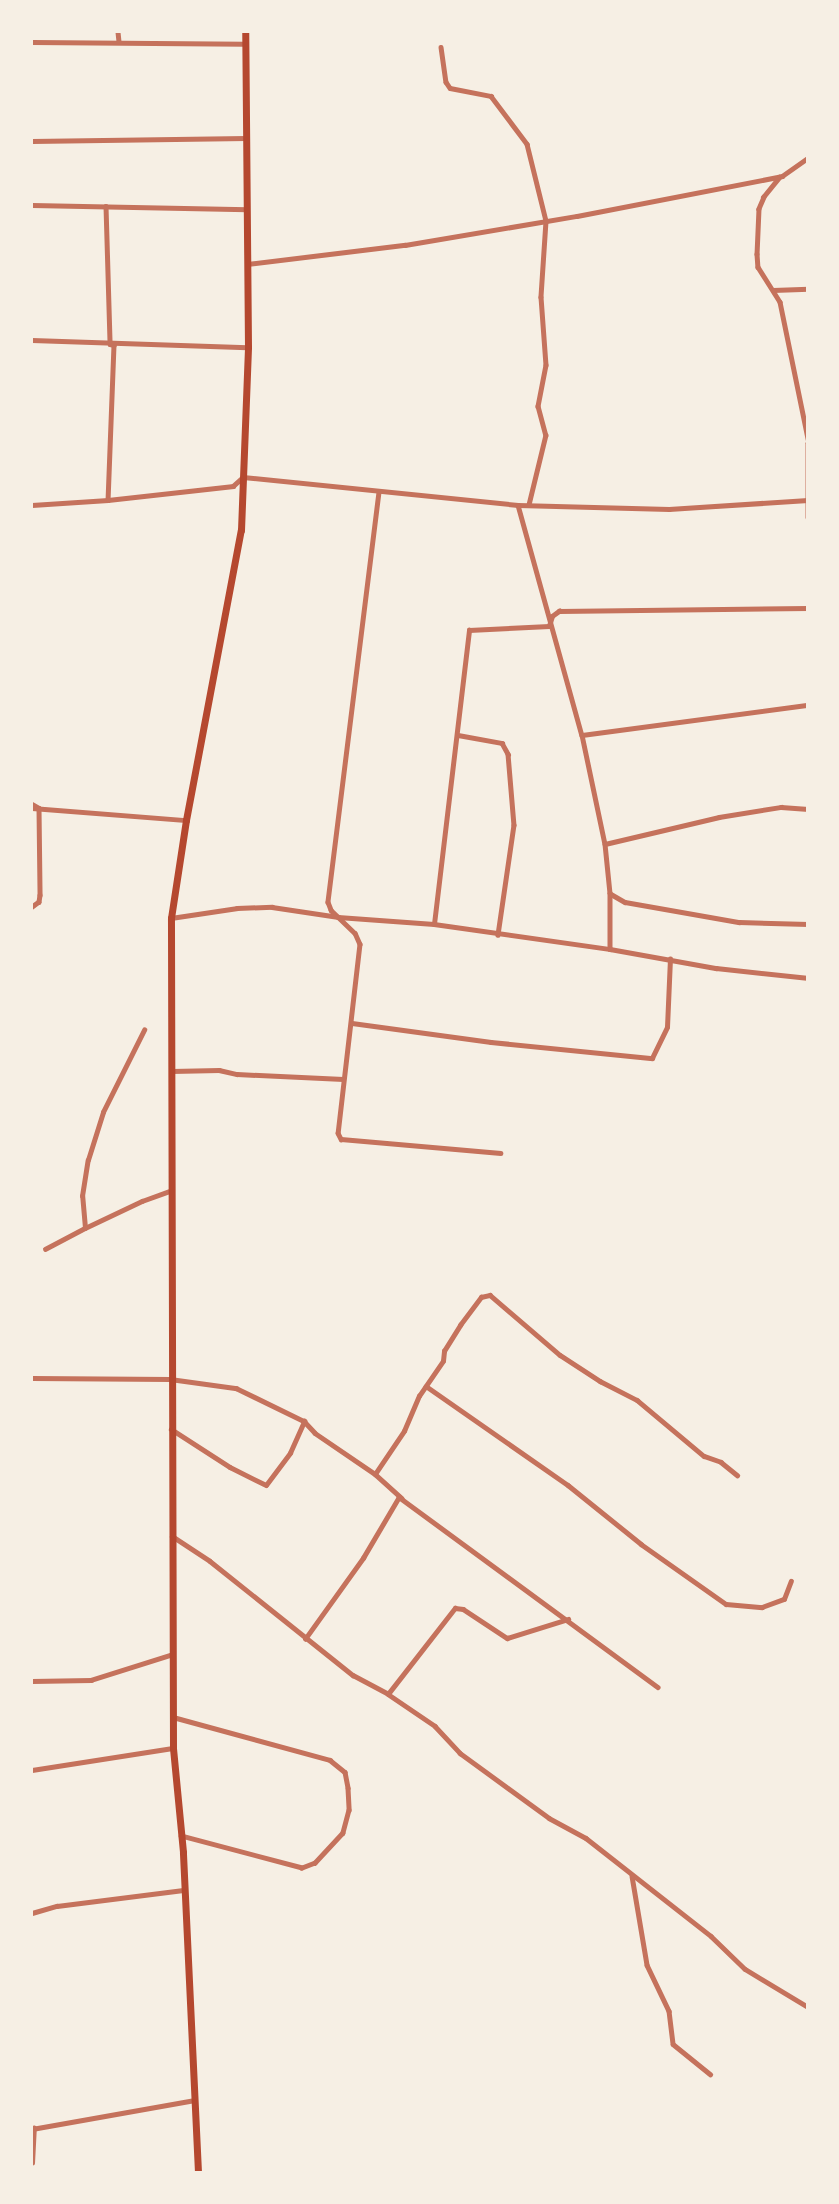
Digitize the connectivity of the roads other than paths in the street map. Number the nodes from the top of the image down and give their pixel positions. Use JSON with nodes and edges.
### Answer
{"nodes":[{"id":1,"x":118,"y":32,"type":"edge"},
{"id":2,"x":245,"y":32,"type":"edge"},
{"id":3,"x":119,"y":41,"type":"junction"},
{"id":4,"x":32,"y":42,"type":"edge"},
{"id":5,"x":245,"y":44,"type":"junction"},
{"id":6,"x":440,"y":47,"type":"dead end"},
{"id":7,"x":246,"y":138,"type":"junction"},
{"id":8,"x":32,"y":141,"type":"edge"},
{"id":9,"x":807,"y":158,"type":"edge"},
{"id":10,"x":782,"y":176,"type":"junction"},
{"id":11,"x":32,"y":205,"type":"edge"},
{"id":12,"x":106,"y":206,"type":"junction"},
{"id":13,"x":248,"y":209,"type":"junction"},
{"id":14,"x":546,"y":221,"type":"junction"},
{"id":15,"x":247,"y":264,"type":"junction"},
{"id":16,"x":807,"y":289,"type":"edge"},
{"id":17,"x":773,"y":290,"type":"junction"},
{"id":18,"x":32,"y":340,"type":"edge"},
{"id":19,"x":110,"y":344,"type":"junction"},
{"id":20,"x":248,"y":346,"type":"junction"},
{"id":21,"x":807,"y":441,"type":"edge"},
{"id":22,"x":243,"y":477,"type":"junction"},
{"id":23,"x":379,"y":492,"type":"junction"},
{"id":24,"x":108,"y":500,"type":"junction"},
{"id":25,"x":807,"y":500,"type":"edge"},
{"id":26,"x":32,"y":505,"type":"edge"},
{"id":27,"x":518,"y":505,"type":"junction"},
{"id":28,"x":529,"y":505,"type":"junction"},
{"id":29,"x":807,"y":517,"type":"edge"},
{"id":30,"x":807,"y":608,"type":"edge"},
{"id":31,"x":549,"y":626,"type":"junction"},
{"id":32,"x":807,"y":705,"type":"edge"},
{"id":33,"x":458,"y":735,"type":"junction"},
{"id":34,"x":582,"y":735,"type":"junction"},
{"id":35,"x":32,"y":806,"type":"edge"},
{"id":36,"x":39,"y":808,"type":"junction"},
{"id":37,"x":807,"y":809,"type":"edge"},
{"id":38,"x":186,"y":820,"type":"junction"},
{"id":39,"x":605,"y":844,"type":"junction"},
{"id":40,"x":610,"y":893,"type":"junction"},
{"id":41,"x":32,"y":907,"type":"edge"},
{"id":42,"x":338,"y":917,"type":"junction"},
{"id":43,"x":171,"y":918,"type":"junction"},
{"id":44,"x":434,"y":924,"type":"junction"},
{"id":45,"x":807,"y":924,"type":"edge"},
{"id":46,"x":498,"y":935,"type":"junction"},
{"id":47,"x":611,"y":949,"type":"junction"},
{"id":48,"x":670,"y":960,"type":"junction"},
{"id":49,"x":807,"y":978,"type":"edge"},
{"id":50,"x":352,"y":1023,"type":"junction"},
{"id":51,"x":144,"y":1030,"type":"dead end"},
{"id":52,"x":171,"y":1071,"type":"junction"},
{"id":53,"x":344,"y":1079,"type":"junction"},
{"id":54,"x":500,"y":1153,"type":"dead end"},
{"id":55,"x":170,"y":1191,"type":"junction"},
{"id":56,"x":85,"y":1228,"type":"junction"},
{"id":57,"x":45,"y":1249,"type":"dead end"},
{"id":58,"x":32,"y":1378,"type":"edge"},
{"id":59,"x":170,"y":1379,"type":"junction"},
{"id":60,"x":426,"y":1386,"type":"junction"},
{"id":61,"x":304,"y":1421,"type":"junction"},
{"id":62,"x":170,"y":1428,"type":"junction"},
{"id":63,"x":376,"y":1474,"type":"junction"},
{"id":64,"x":737,"y":1475,"type":"dead end"},
{"id":65,"x":406,"y":1502,"type":"junction"},
{"id":66,"x":171,"y":1535,"type":"junction"},
{"id":67,"x":791,"y":1581,"type":"dead end"},
{"id":68,"x":568,"y":1618,"type":"junction"},
{"id":69,"x":306,"y":1639,"type":"junction"},
{"id":70,"x":174,"y":1654,"type":"junction"},
{"id":71,"x":32,"y":1681,"type":"edge"},
{"id":72,"x":658,"y":1687,"type":"dead end"},
{"id":73,"x":388,"y":1694,"type":"junction"},
{"id":74,"x":173,"y":1717,"type":"junction"},
{"id":75,"x":173,"y":1748,"type":"junction"},
{"id":76,"x":32,"y":1770,"type":"edge"},
{"id":77,"x":180,"y":1836,"type":"junction"},
{"id":78,"x":632,"y":1876,"type":"junction"},
{"id":79,"x":183,"y":1890,"type":"junction"},
{"id":80,"x":32,"y":1913,"type":"edge"},
{"id":81,"x":807,"y":2007,"type":"edge"},
{"id":82,"x":710,"y":2074,"type":"dead end"},
{"id":83,"x":194,"y":2100,"type":"junction"},
{"id":84,"x":33,"y":2129,"type":"edge"},
{"id":85,"x":32,"y":2163,"type":"edge"},
{"id":86,"x":198,"y":2172,"type":"edge"}],
"edges":[{"from":1,"to":3,"type":"street"},
{"from":2,"to":5,"type":"highway"},
{"from":3,"to":4,"type":"street"},
{"from":3,"to":5,"type":"street"},
{"from":5,"to":7,"type":"highway"},
{"from":6,"to":14,"type":"street"},
{"from":7,"to":8,"type":"street"},
{"from":7,"to":13,"type":"highway"},
{"from":9,"to":10,"type":"street"},
{"from":10,"to":14,"type":"street"},
{"from":10,"to":17,"type":"street"},
{"from":11,"to":12,"type":"street"},
{"from":12,"to":13,"type":"street"},
{"from":12,"to":19,"type":"street"},
{"from":13,"to":15,"type":"highway"},
{"from":14,"to":15,"type":"street"},
{"from":14,"to":28,"type":"street"},
{"from":15,"to":20,"type":"highway"},
{"from":16,"to":17,"type":"street"},
{"from":17,"to":21,"type":"street"},
{"from":18,"to":19,"type":"street"},
{"from":19,"to":20,"type":"street"},
{"from":19,"to":24,"type":"street"},
{"from":20,"to":22,"type":"highway"},
{"from":21,"to":25,"type":"street"},
{"from":22,"to":23,"type":"street"},
{"from":22,"to":24,"type":"street"},
{"from":22,"to":38,"type":"highway"},
{"from":23,"to":27,"type":"street"},
{"from":23,"to":42,"type":"street"},
{"from":24,"to":26,"type":"street"},
{"from":25,"to":28,"type":"street"},
{"from":25,"to":29,"type":"street"},
{"from":27,"to":28,"type":"street"},
{"from":27,"to":31,"type":"street"},
{"from":30,"to":31,"type":"street"},
{"from":31,"to":33,"type":"street"},
{"from":31,"to":34,"type":"street"},
{"from":32,"to":34,"type":"street"},
{"from":33,"to":44,"type":"street"},
{"from":33,"to":46,"type":"street"},
{"from":34,"to":39,"type":"street"},
{"from":35,"to":36,"type":"street"},
{"from":36,"to":38,"type":"street"},
{"from":36,"to":41,"type":"street"},
{"from":37,"to":39,"type":"street"},
{"from":38,"to":43,"type":"highway"},
{"from":39,"to":40,"type":"street"},
{"from":40,"to":45,"type":"street"},
{"from":40,"to":47,"type":"street"},
{"from":42,"to":43,"type":"street"},
{"from":42,"to":44,"type":"street"},
{"from":42,"to":50,"type":"street"},
{"from":43,"to":52,"type":"highway"},
{"from":44,"to":46,"type":"street"},
{"from":46,"to":47,"type":"street"},
{"from":47,"to":48,"type":"street"},
{"from":48,"to":49,"type":"street"},
{"from":48,"to":50,"type":"street"},
{"from":50,"to":53,"type":"street"},
{"from":51,"to":56,"type":"street"},
{"from":52,"to":53,"type":"street"},
{"from":52,"to":55,"type":"highway"},
{"from":53,"to":54,"type":"street"},
{"from":55,"to":56,"type":"street"},
{"from":55,"to":59,"type":"highway"},
{"from":56,"to":57,"type":"street"},
{"from":58,"to":59,"type":"street"},
{"from":59,"to":61,"type":"street"},
{"from":59,"to":62,"type":"highway"},
{"from":60,"to":63,"type":"street"},
{"from":60,"to":64,"type":"street"},
{"from":60,"to":67,"type":"street"},
{"from":61,"to":62,"type":"street"},
{"from":61,"to":63,"type":"street"},
{"from":62,"to":66,"type":"highway"},
{"from":63,"to":65,"type":"street"},
{"from":65,"to":68,"type":"street"},
{"from":65,"to":69,"type":"street"},
{"from":66,"to":69,"type":"street"},
{"from":66,"to":70,"type":"highway"},
{"from":68,"to":72,"type":"street"},
{"from":68,"to":73,"type":"street"},
{"from":69,"to":73,"type":"street"},
{"from":70,"to":71,"type":"street"},
{"from":70,"to":74,"type":"highway"},
{"from":73,"to":78,"type":"street"},
{"from":74,"to":75,"type":"highway"},
{"from":74,"to":77,"type":"street"},
{"from":75,"to":76,"type":"street"},
{"from":75,"to":77,"type":"highway"},
{"from":77,"to":79,"type":"highway"},
{"from":78,"to":81,"type":"street"},
{"from":78,"to":82,"type":"street"},
{"from":79,"to":80,"type":"street"},
{"from":79,"to":83,"type":"highway"},
{"from":83,"to":84,"type":"street"},
{"from":83,"to":86,"type":"highway"},
{"from":84,"to":85,"type":"street"}]}
